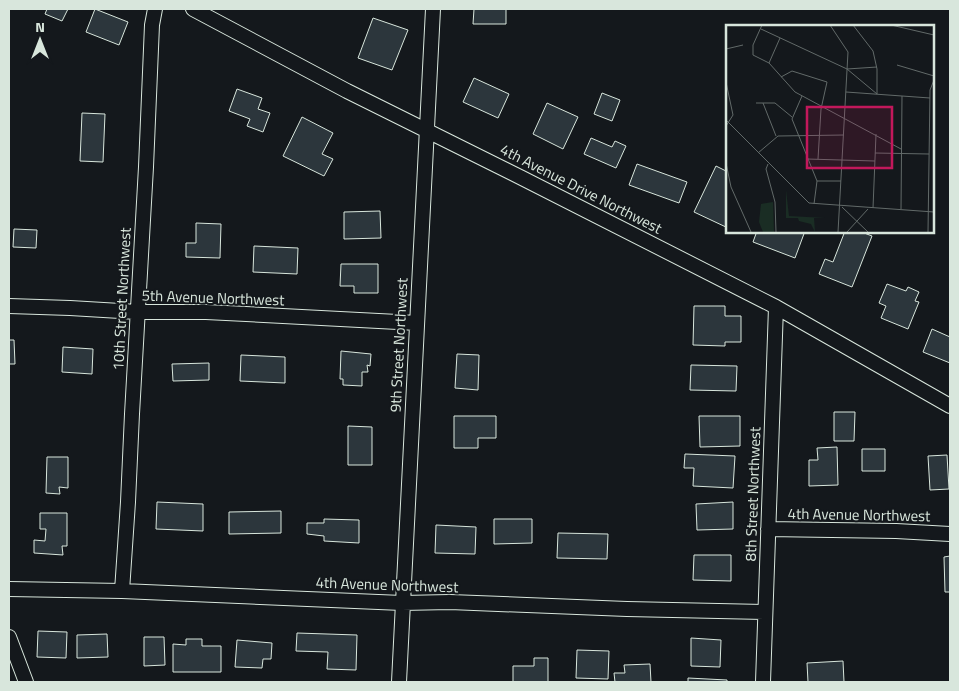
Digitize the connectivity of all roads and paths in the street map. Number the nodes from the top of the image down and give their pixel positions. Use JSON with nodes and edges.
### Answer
{"nodes":[{"id":1,"x":155,"y":9,"type":"edge"},
{"id":2,"x":192,"y":9,"type":"edge"},
{"id":3,"x":432,"y":9,"type":"edge"},
{"id":4,"x":427,"y":131,"type":"junction"},
{"id":5,"x":9,"y":306,"type":"edge"},
{"id":6,"x":776,"y":307,"type":"junction"},
{"id":7,"x":137,"y":312,"type":"junction"},
{"id":8,"x":417,"y":323,"type":"junction"},
{"id":9,"x":950,"y":406,"type":"edge"},
{"id":10,"x":768,"y":529,"type":"junction"},
{"id":11,"x":950,"y":534,"type":"edge"},
{"id":12,"x":9,"y":589,"type":"edge"},
{"id":13,"x":122,"y":591,"type":"junction"},
{"id":14,"x":402,"y":603,"type":"junction"},
{"id":15,"x":765,"y":612,"type":"junction"},
{"id":16,"x":9,"y":637,"type":"edge"},
{"id":17,"x":26,"y":682,"type":"edge"},
{"id":18,"x":398,"y":682,"type":"edge"},
{"id":19,"x":763,"y":682,"type":"edge"}],
"edges":[{"from":1,"to":7,"type":"street","name":"10th Street Northwest"},
{"from":2,"to":4,"type":"street","name":"4th Avenue Drive Northwest"},
{"from":3,"to":4,"type":"street","name":"9th Street Northwest"},
{"from":4,"to":6,"type":"street","name":"4th Avenue Drive Northwest"},
{"from":4,"to":8,"type":"street","name":"9th Street Northwest"},
{"from":5,"to":7,"type":"street","name":"5th Avenue Northwest"},
{"from":6,"to":9,"type":"street","name":"4th Avenue Drive Northwest"},
{"from":6,"to":10,"type":"street","name":"8th Street Northwest"},
{"from":7,"to":8,"type":"street","name":"5th Avenue Northwest"},
{"from":7,"to":13,"type":"street","name":"10th Street Northwest"},
{"from":8,"to":14,"type":"street","name":"9th Street Northwest"},
{"from":10,"to":11,"type":"street","name":"4th Avenue Northwest"},
{"from":10,"to":15,"type":"street","name":"8th Street Northwest"},
{"from":12,"to":13,"type":"street","name":"4th Avenue Northwest"},
{"from":13,"to":14,"type":"street","name":"4th Avenue Northwest"},
{"from":14,"to":15,"type":"street","name":"4th Avenue Northwest"},
{"from":14,"to":18,"type":"street","name":"9th Street Northwest"},
{"from":15,"to":19,"type":"street","name":"8th Street Northwest"},
{"from":16,"to":17,"type":"street"}]}
